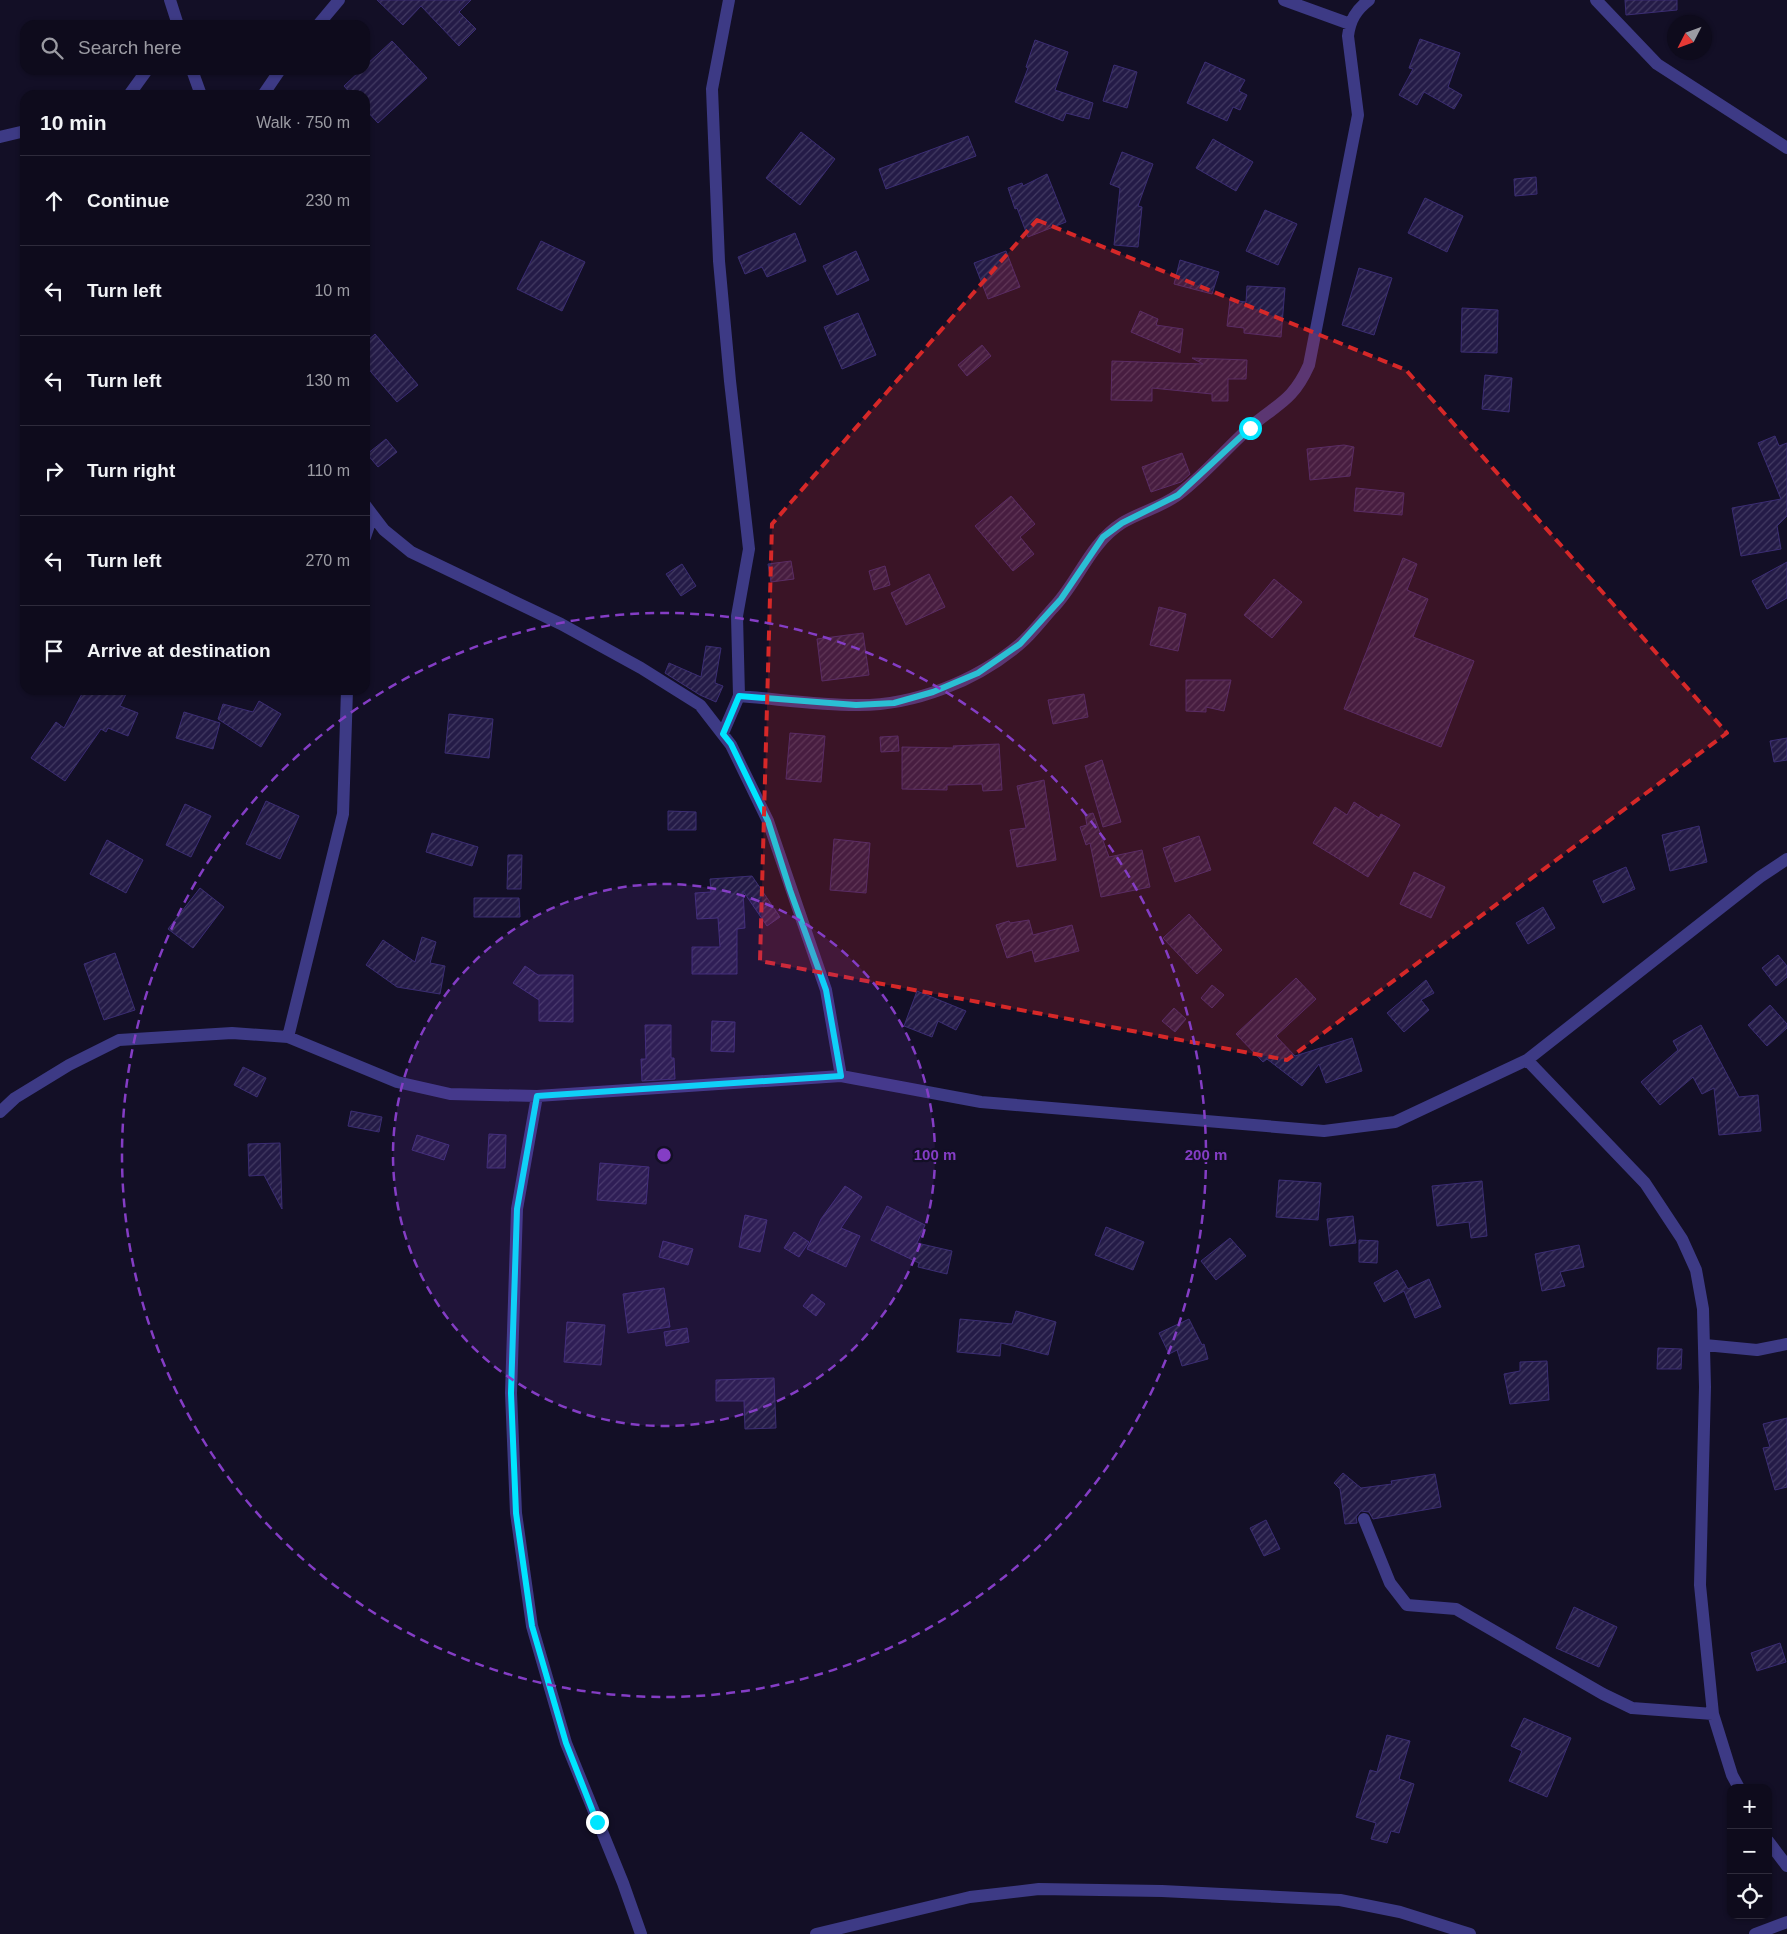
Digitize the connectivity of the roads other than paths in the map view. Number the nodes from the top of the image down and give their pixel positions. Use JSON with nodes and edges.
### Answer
{"nodes":[{"id":1,"x":339,"y":0,"type":"edge"},
{"id":2,"x":729,"y":0,"type":"edge"},
{"id":3,"x":1284,"y":0,"type":"edge"},
{"id":4,"x":1369,"y":0,"type":"edge"},
{"id":5,"x":1596,"y":0,"type":"edge"},
{"id":6,"x":172,"y":6,"type":"edge"},
{"id":7,"x":169,"y":20,"type":"edge"},
{"id":8,"x":176,"y":20,"type":"edge"},
{"id":9,"x":322,"y":20,"type":"edge"},
{"id":10,"x":1350,"y":24,"type":"junction"},
{"id":11,"x":144,"y":75,"type":"edge"},
{"id":12,"x":194,"y":75,"type":"edge"},
{"id":13,"x":277,"y":75,"type":"edge"},
{"id":14,"x":133,"y":90,"type":"edge"},
{"id":15,"x":199,"y":90,"type":"edge"},
{"id":16,"x":266,"y":90,"type":"edge"},
{"id":17,"x":20,"y":132,"type":"edge"},
{"id":18,"x":0,"y":137,"type":"edge"},
{"id":19,"x":1787,"y":148,"type":"edge"},
{"id":20,"x":370,"y":513,"type":"edge"},
{"id":21,"x":372,"y":516,"type":"junction"},
{"id":22,"x":370,"y":522,"type":"edge"},
{"id":23,"x":347,"y":695,"type":"edge"},
{"id":24,"x":739,"y":696,"type":"junction"},
{"id":25,"x":723,"y":734,"type":"junction"},
{"id":26,"x":1787,"y":859,"type":"edge"},
{"id":27,"x":288,"y":1037,"type":"junction"},
{"id":28,"x":1526,"y":1060,"type":"junction"},
{"id":29,"x":841,"y":1076,"type":"junction"},
{"id":30,"x":537,"y":1096,"type":"junction"},
{"id":31,"x":0,"y":1112,"type":"edge"},
{"id":32,"x":1787,"y":1344,"type":"edge"},
{"id":33,"x":1705,"y":1345,"type":"junction"},
{"id":34,"x":1364,"y":1519,"type":"dead end"},
{"id":35,"x":1713,"y":1714,"type":"junction"},
{"id":36,"x":1737,"y":1784,"type":"edge"},
{"id":37,"x":1772,"y":1847,"type":"edge"},
{"id":38,"x":1787,"y":1866,"type":"edge"},
{"id":39,"x":1787,"y":1922,"type":"edge"},
{"id":40,"x":641,"y":1934,"type":"edge"},
{"id":41,"x":816,"y":1934,"type":"edge"},
{"id":42,"x":1470,"y":1934,"type":"edge"},
{"id":43,"x":1755,"y":1934,"type":"edge"}],
"edges":[{"from":1,"to":9,"type":"street"},
{"from":2,"to":24,"type":"street"},
{"from":3,"to":10,"type":"street"},
{"from":4,"to":10,"type":"street"},
{"from":5,"to":19,"type":"street"},
{"from":6,"to":7,"type":"street"},
{"from":6,"to":8,"type":"street"},
{"from":10,"to":24,"type":"street"},
{"from":11,"to":14,"type":"street"},
{"from":12,"to":15,"type":"street"},
{"from":13,"to":16,"type":"street"},
{"from":17,"to":18,"type":"street"},
{"from":20,"to":21,"type":"street"},
{"from":21,"to":22,"type":"street"},
{"from":21,"to":25,"type":"street"},
{"from":23,"to":27,"type":"street"},
{"from":24,"to":25,"type":"street"},
{"from":25,"to":29,"type":"street"},
{"from":26,"to":28,"type":"street"},
{"from":27,"to":30,"type":"street"},
{"from":27,"to":31,"type":"street"},
{"from":28,"to":29,"type":"street"},
{"from":28,"to":33,"type":"street"},
{"from":29,"to":30,"type":"street"},
{"from":30,"to":40,"type":"street"},
{"from":32,"to":33,"type":"street"},
{"from":33,"to":35,"type":"street"},
{"from":34,"to":35,"type":"street"},
{"from":35,"to":36,"type":"street"},
{"from":37,"to":38,"type":"street"},
{"from":39,"to":43,"type":"street"},
{"from":41,"to":42,"type":"street"}]}
